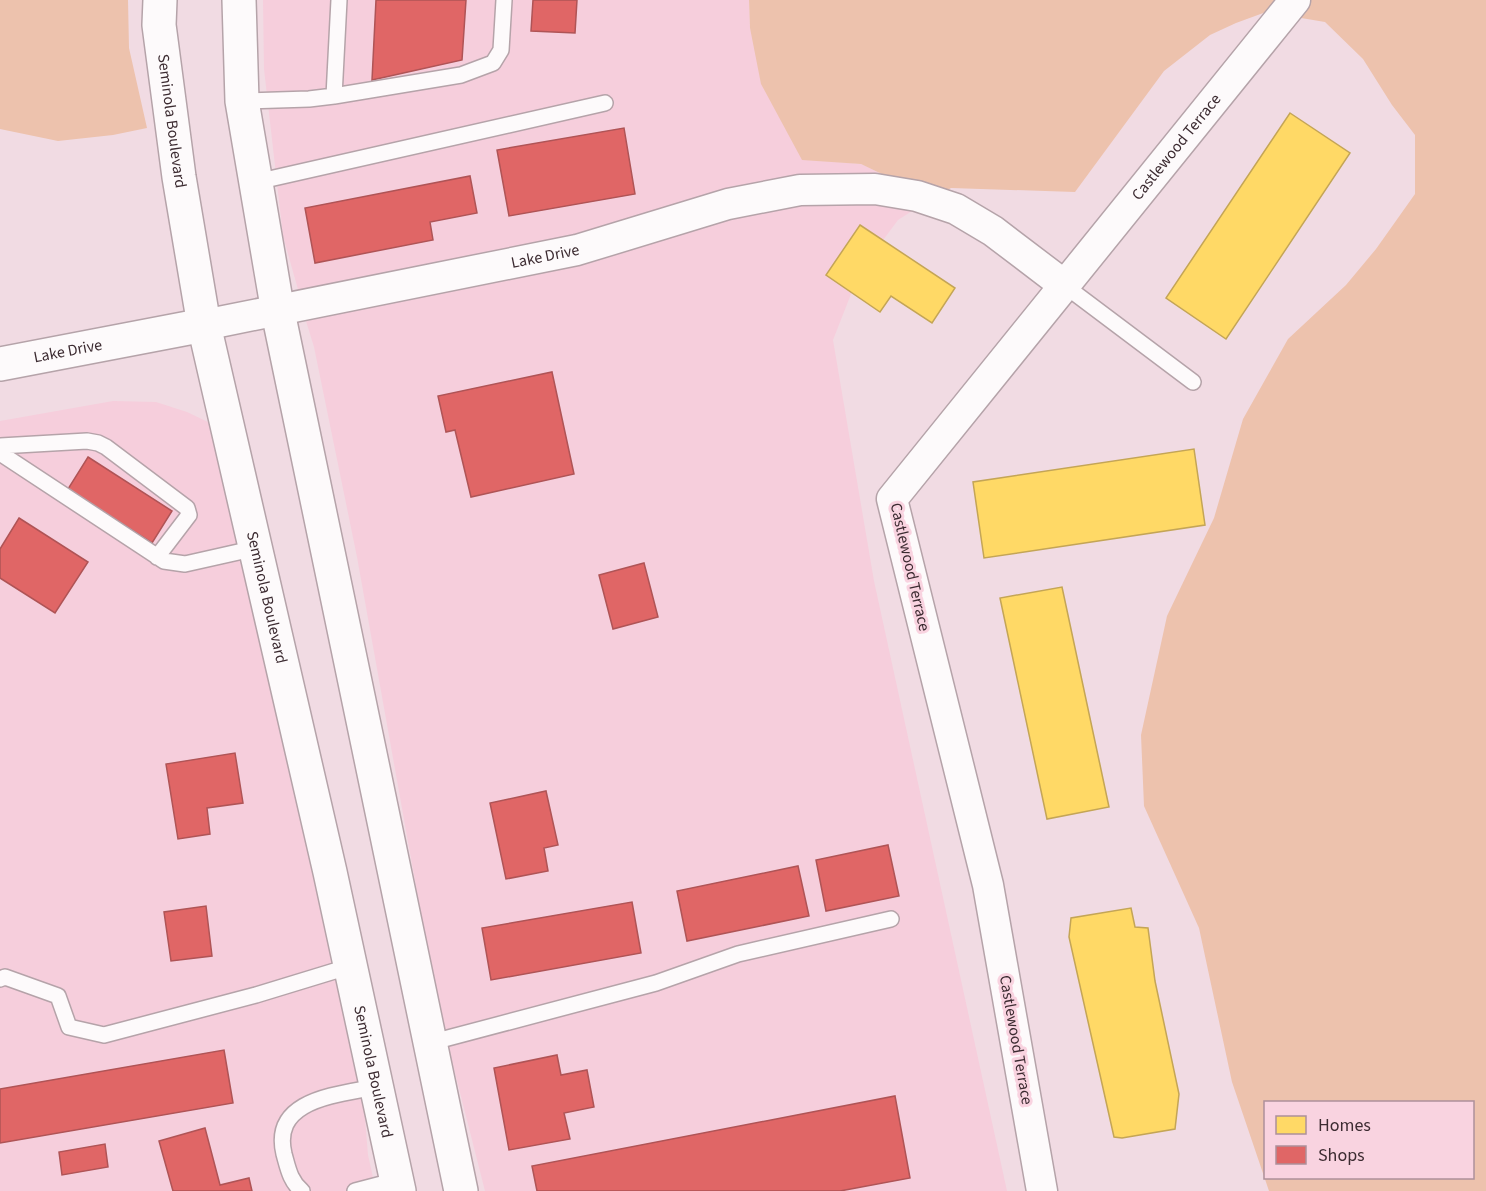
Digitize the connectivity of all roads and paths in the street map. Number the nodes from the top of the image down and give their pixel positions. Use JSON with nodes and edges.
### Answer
{"nodes":[{"id":1,"x":160,"y":0,"type":"edge"},
{"id":2,"x":239,"y":0,"type":"edge"},
{"id":3,"x":339,"y":0,"type":"edge"},
{"id":4,"x":504,"y":0,"type":"edge"},
{"id":5,"x":1295,"y":0,"type":"edge"},
{"id":6,"x":334,"y":96,"type":"junction"},
{"id":7,"x":242,"y":101,"type":"junction"},
{"id":8,"x":605,"y":103,"type":"dead end"},
{"id":9,"x":256,"y":182,"type":"junction"},
{"id":10,"x":1064,"y":285,"type":"junction"},
{"id":11,"x":278,"y":312,"type":"junction"},
{"id":12,"x":204,"y":325,"type":"junction"},
{"id":13,"x":0,"y":364,"type":"edge"},
{"id":14,"x":1193,"y":382,"type":"dead end"},
{"id":15,"x":0,"y":446,"type":"edge"},
{"id":16,"x":0,"y":453,"type":"edge"},
{"id":17,"x":256,"y":548,"type":"junction"},
{"id":18,"x":157,"y":557,"type":"junction"},
{"id":19,"x":891,"y":919,"type":"dead end"},
{"id":20,"x":351,"y":966,"type":"junction"},
{"id":21,"x":0,"y":978,"type":"edge"},
{"id":22,"x":429,"y":1044,"type":"junction"},
{"id":23,"x":375,"y":1087,"type":"junction"},
{"id":24,"x":398,"y":1185,"type":"edge"},
{"id":25,"x":302,"y":1191,"type":"edge"},
{"id":26,"x":355,"y":1191,"type":"edge"},
{"id":27,"x":461,"y":1191,"type":"edge"},
{"id":28,"x":1042,"y":1191,"type":"edge"}],
"edges":[{"from":1,"to":12,"type":"main road","name":"Seminola Boulevard"},
{"from":2,"to":7,"type":"main road"},
{"from":3,"to":6,"type":"lane"},
{"from":4,"to":6,"type":"lane"},
{"from":5,"to":10,"type":"street","name":"Castlewood Terrace"},
{"from":6,"to":7,"type":"lane"},
{"from":7,"to":9,"type":"main road"},
{"from":8,"to":9,"type":"lane"},
{"from":9,"to":11,"type":"main road"},
{"from":10,"to":11,"type":"street","name":"Lake Drive"},
{"from":10,"to":14,"type":"lane"},
{"from":10,"to":28,"type":"street","name":"Castlewood Terrace"},
{"from":11,"to":12,"type":"street","name":"Lake Drive"},
{"from":11,"to":22,"type":"main road"},
{"from":12,"to":13,"type":"main road","name":"Lake Drive"},
{"from":12,"to":17,"type":"main road","name":"Seminola Boulevard"},
{"from":15,"to":18,"type":"lane"},
{"from":16,"to":18,"type":"lane"},
{"from":17,"to":18,"type":"lane"},
{"from":17,"to":20,"type":"main road","name":"Seminola Boulevard"},
{"from":19,"to":22,"type":"lane"},
{"from":20,"to":21,"type":"lane"},
{"from":20,"to":23,"type":"main road","name":"Seminola Boulevard"},
{"from":22,"to":27,"type":"main road"},
{"from":23,"to":24,"type":"main road","name":"Seminola Boulevard"},
{"from":23,"to":25,"type":"lane"},
{"from":24,"to":26,"type":"lane"}]}
